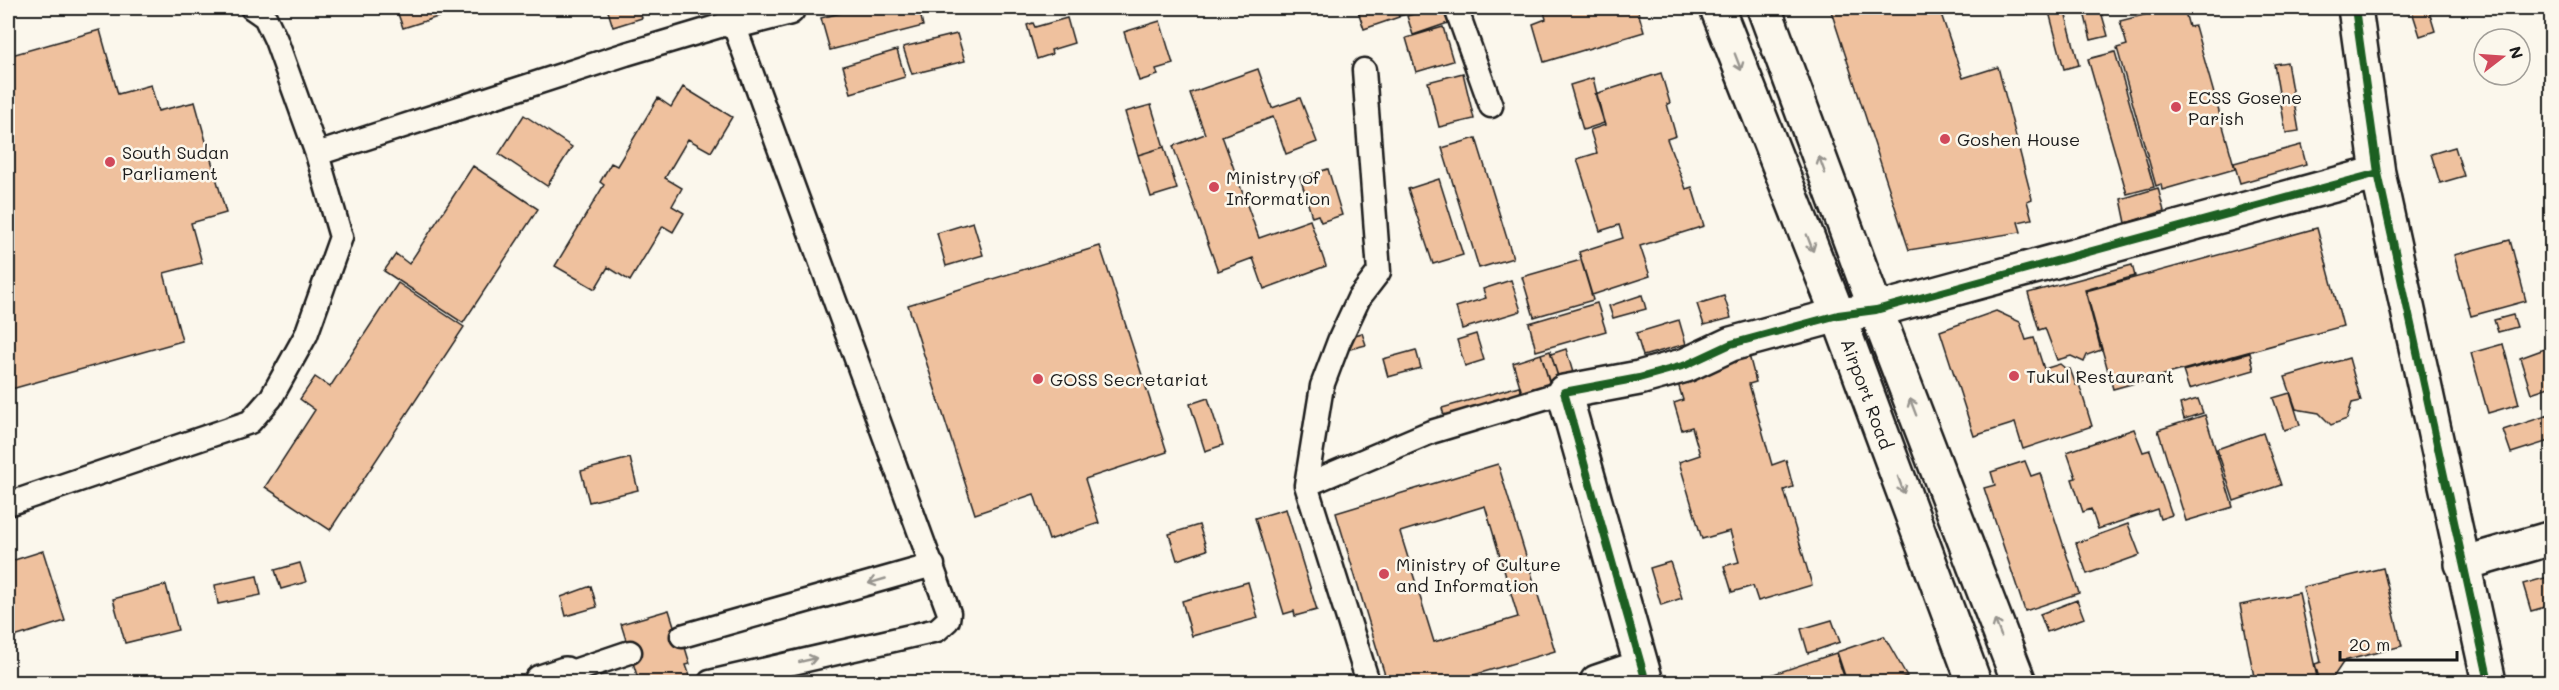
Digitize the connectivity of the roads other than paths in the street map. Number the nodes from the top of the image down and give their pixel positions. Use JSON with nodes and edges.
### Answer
{"nodes":[{"id":1,"x":252,"y":8,"type":"edge"},
{"id":2,"x":788,"y":8,"type":"edge"},
{"id":3,"x":1456,"y":8,"type":"edge"},
{"id":4,"x":1717,"y":8,"type":"edge"},
{"id":5,"x":1764,"y":8,"type":"edge"},
{"id":6,"x":2355,"y":8,"type":"edge"},
{"id":7,"x":733,"y":22,"type":"junction"},
{"id":8,"x":1364,"y":70,"type":"dead end"},
{"id":9,"x":1491,"y":106,"type":"dead end"},
{"id":10,"x":317,"y":154,"type":"junction"},
{"id":11,"x":2378,"y":173,"type":"junction"},
{"id":12,"x":1876,"y":310,"type":"junction"},
{"id":13,"x":1838,"y":315,"type":"junction"},
{"id":14,"x":1564,"y":392,"type":"junction"},
{"id":15,"x":1306,"y":485,"type":"junction"},
{"id":16,"x":8,"y":504,"type":"edge"},
{"id":17,"x":2552,"y":538,"type":"edge"},
{"id":18,"x":2462,"y":564,"type":"junction"},
{"id":19,"x":933,"y":565,"type":"junction"},
{"id":20,"x":682,"y":636,"type":"dead end"},
{"id":21,"x":630,"y":652,"type":"dead end"},
{"id":22,"x":1644,"y":675,"type":"edge"},
{"id":23,"x":558,"y":680,"type":"edge"},
{"id":24,"x":710,"y":682,"type":"edge"},
{"id":25,"x":1368,"y":682,"type":"edge"},
{"id":26,"x":1597,"y":682,"type":"edge"},
{"id":27,"x":1974,"y":682,"type":"edge"},
{"id":28,"x":2019,"y":682,"type":"edge"},
{"id":29,"x":2489,"y":682,"type":"edge"}],
"edges":[{"from":1,"to":10,"type":"lane"},
{"from":2,"to":7,"type":"street"},
{"from":3,"to":9,"type":"lane"},
{"from":4,"to":13,"type":"street","name":"Airport Road","one_way":true},
{"from":12,"to":5,"type":"street","name":"Airport Road","one_way":true},
{"from":6,"to":11,"type":"street"},
{"from":7,"to":10,"type":"lane"},
{"from":7,"to":19,"type":"lane"},
{"from":8,"to":15,"type":"lane"},
{"from":10,"to":16,"type":"lane"},
{"from":11,"to":12,"type":"street"},
{"from":11,"to":18,"type":"street"},
{"from":12,"to":13,"type":"street"},
{"from":28,"to":12,"type":"street","name":"Airport Road","one_way":true},
{"from":13,"to":14,"type":"street"},
{"from":13,"to":27,"type":"street","name":"Airport Road","one_way":true},
{"from":14,"to":15,"type":"lane"},
{"from":14,"to":22,"type":"street"},
{"from":15,"to":25,"type":"lane"},
{"from":17,"to":18,"type":"street"},
{"from":18,"to":29,"type":"street"},
{"from":19,"to":20,"type":"lane","one_way":true},
{"from":24,"to":19,"type":"lane","one_way":true},
{"from":21,"to":23,"type":"lane"},
{"from":22,"to":26,"type":"street"}]}
